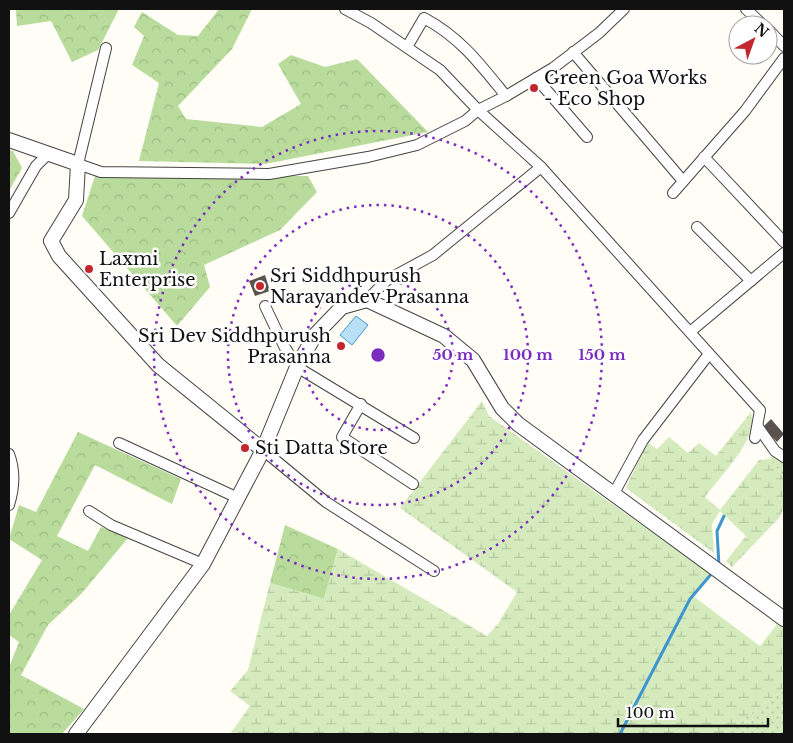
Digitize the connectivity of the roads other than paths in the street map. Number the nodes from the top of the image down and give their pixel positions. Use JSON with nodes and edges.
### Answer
{"nodes":[{"id":1,"x":345,"y":9,"type":"edge"},
{"id":2,"x":624,"y":9,"type":"edge"},
{"id":3,"x":407,"y":47,"type":"junction"},
{"id":4,"x":106,"y":48,"type":"dead end"},
{"id":5,"x":573,"y":52,"type":"junction"},
{"id":6,"x":784,"y":58,"type":"edge"},
{"id":7,"x":536,"y":78,"type":"junction"},
{"id":8,"x":506,"y":96,"type":"junction"},
{"id":9,"x":478,"y":110,"type":"junction"},
{"id":10,"x":587,"y":137,"type":"dead end"},
{"id":11,"x":9,"y":140,"type":"edge"},
{"id":12,"x":48,"y":154,"type":"junction"},
{"id":13,"x":704,"y":156,"type":"junction"},
{"id":14,"x":78,"y":164,"type":"junction"},
{"id":15,"x":541,"y":167,"type":"junction"},
{"id":16,"x":683,"y":181,"type":"junction"},
{"id":17,"x":673,"y":193,"type":"dead end"},
{"id":18,"x":9,"y":214,"type":"edge"},
{"id":19,"x":697,"y":227,"type":"dead end"},
{"id":20,"x":784,"y":242,"type":"edge"},
{"id":21,"x":784,"y":253,"type":"edge"},
{"id":22,"x":751,"y":281,"type":"junction"},
{"id":23,"x":367,"y":300,"type":"junction"},
{"id":24,"x":265,"y":306,"type":"dead end"},
{"id":25,"x":690,"y":332,"type":"junction"},
{"id":26,"x":709,"y":354,"type":"junction"},
{"id":27,"x":297,"y":367,"type":"junction"},
{"id":28,"x":361,"y":404,"type":"junction"},
{"id":29,"x":758,"y":427,"type":"junction"},
{"id":30,"x":414,"y":438,"type":"dead end"},
{"id":31,"x":755,"y":438,"type":"dead end"},
{"id":32,"x":119,"y":443,"type":"dead end"},
{"id":33,"x":263,"y":450,"type":"junction"},
{"id":34,"x":9,"y":454,"type":"edge"},
{"id":35,"x":784,"y":457,"type":"edge"},
{"id":36,"x":414,"y":484,"type":"dead end"},
{"id":37,"x":612,"y":494,"type":"junction"},
{"id":38,"x":238,"y":498,"type":"junction"},
{"id":39,"x":9,"y":505,"type":"edge"},
{"id":40,"x":89,"y":511,"type":"dead end"},
{"id":41,"x":203,"y":564,"type":"junction"},
{"id":42,"x":434,"y":571,"type":"dead end"},
{"id":43,"x":784,"y":619,"type":"edge"},
{"id":44,"x":76,"y":734,"type":"edge"}],
"edges":[{"from":1,"to":3,"type":"street"},
{"from":2,"to":5,"type":"street"},
{"from":3,"to":8,"type":"street"},
{"from":3,"to":9,"type":"street"},
{"from":4,"to":14,"type":"street"},
{"from":5,"to":7,"type":"street"},
{"from":5,"to":16,"type":"street"},
{"from":6,"to":13,"type":"street"},
{"from":7,"to":8,"type":"street"},
{"from":7,"to":10,"type":"street"},
{"from":8,"to":9,"type":"street"},
{"from":9,"to":14,"type":"street"},
{"from":9,"to":15,"type":"street"},
{"from":11,"to":12,"type":"street"},
{"from":12,"to":14,"type":"street"},
{"from":12,"to":18,"type":"street"},
{"from":13,"to":16,"type":"street"},
{"from":13,"to":20,"type":"street"},
{"from":14,"to":33,"type":"street"},
{"from":15,"to":23,"type":"street"},
{"from":15,"to":25,"type":"street"},
{"from":16,"to":17,"type":"street"},
{"from":19,"to":22,"type":"street"},
{"from":21,"to":22,"type":"street"},
{"from":22,"to":25,"type":"street"},
{"from":23,"to":27,"type":"street"},
{"from":23,"to":37,"type":"street"},
{"from":24,"to":27,"type":"street"},
{"from":25,"to":26,"type":"street"},
{"from":26,"to":29,"type":"street"},
{"from":26,"to":37,"type":"street"},
{"from":27,"to":28,"type":"street"},
{"from":27,"to":33,"type":"street"},
{"from":28,"to":30,"type":"street"},
{"from":28,"to":36,"type":"street"},
{"from":29,"to":31,"type":"street"},
{"from":29,"to":35,"type":"street"},
{"from":32,"to":38,"type":"street"},
{"from":33,"to":38,"type":"street"},
{"from":33,"to":42,"type":"street"},
{"from":34,"to":39,"type":"street"},
{"from":37,"to":43,"type":"street"},
{"from":38,"to":41,"type":"street"},
{"from":40,"to":41,"type":"street"},
{"from":41,"to":44,"type":"street"}]}
